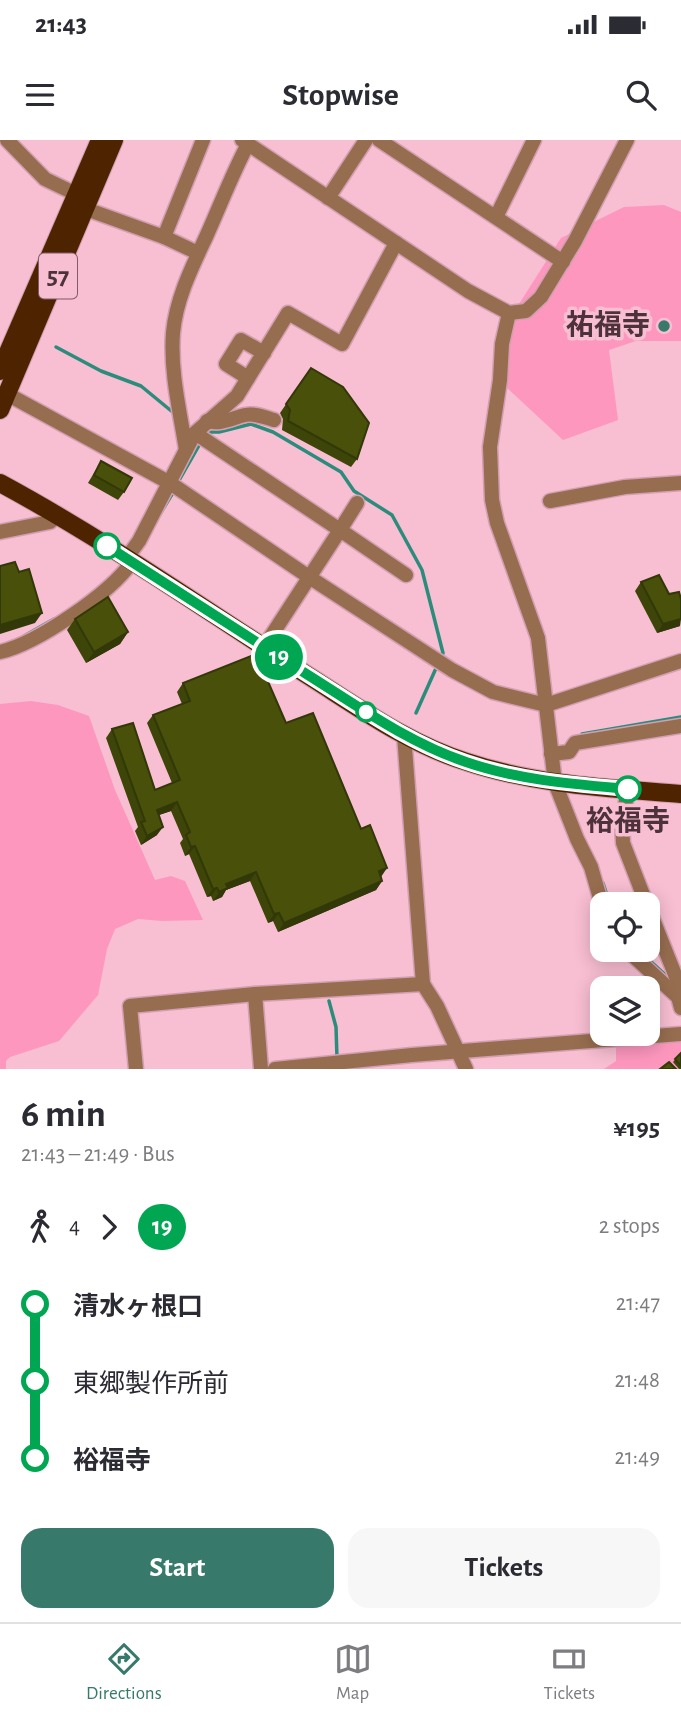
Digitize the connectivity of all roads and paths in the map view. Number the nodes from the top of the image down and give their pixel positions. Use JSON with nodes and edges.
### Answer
{"nodes":[{"id":1,"x":100,"y":140,"type":"edge"},
{"id":2,"x":114,"y":140,"type":"edge"},
{"id":3,"x":203,"y":140,"type":"edge"},
{"id":4,"x":366,"y":140,"type":"edge"},
{"id":5,"x":379,"y":140,"type":"edge"},
{"id":6,"x":627,"y":140,"type":"edge"},
{"id":7,"x":11,"y":142,"type":"edge"},
{"id":8,"x":245,"y":142,"type":"edge"},
{"id":9,"x":528,"y":142,"type":"edge"},
{"id":10,"x":328,"y":198,"type":"junction"},
{"id":11,"x":81,"y":201,"type":"junction"},
{"id":12,"x":496,"y":217,"type":"junction"},
{"id":13,"x":163,"y":237,"type":"junction"},
{"id":14,"x":396,"y":243,"type":"junction"},
{"id":15,"x":198,"y":253,"type":"junction"},
{"id":16,"x":563,"y":262,"type":"junction"},
{"id":17,"x":509,"y":313,"type":"junction"},
{"id":18,"x":264,"y":353,"type":"junction"},
{"id":19,"x":0,"y":371,"type":"edge"},
{"id":20,"x":248,"y":378,"type":"junction"},
{"id":21,"x":4,"y":402,"type":"edge"},
{"id":22,"x":274,"y":420,"type":"dead end"},
{"id":23,"x":206,"y":421,"type":"junction"},
{"id":24,"x":195,"y":433,"type":"junction"},
{"id":25,"x":186,"y":450,"type":"junction"},
{"id":26,"x":0,"y":483,"type":"edge"},
{"id":27,"x":170,"y":483,"type":"junction"},
{"id":28,"x":681,"y":483,"type":"edge"},
{"id":29,"x":550,"y":501,"type":"dead end"},
{"id":30,"x":357,"y":503,"type":"dead end"},
{"id":31,"x":58,"y":514,"type":"junction"},
{"id":32,"x":340,"y":530,"type":"junction"},
{"id":33,"x":0,"y":532,"type":"edge"},
{"id":34,"x":129,"y":560,"type":"junction"},
{"id":35,"x":406,"y":575,"type":"dead end"},
{"id":36,"x":309,"y":577,"type":"junction"},
{"id":37,"x":264,"y":647,"type":"junction"},
{"id":38,"x":0,"y":652,"type":"edge"},
{"id":39,"x":681,"y":662,"type":"edge"},
{"id":40,"x":546,"y":705,"type":"junction"},
{"id":41,"x":681,"y":726,"type":"edge"},
{"id":42,"x":404,"y":735,"type":"junction"},
{"id":43,"x":551,"y":754,"type":"junction"},
{"id":44,"x":555,"y":783,"type":"junction"},
{"id":45,"x":628,"y":789,"type":"junction"},
{"id":46,"x":681,"y":794,"type":"edge"},
{"id":47,"x":598,"y":892,"type":"edge"},
{"id":48,"x":642,"y":892,"type":"edge"},
{"id":49,"x":660,"y":938,"type":"edge"},
{"id":50,"x":639,"y":962,"type":"edge"},
{"id":51,"x":423,"y":984,"type":"junction"},
{"id":52,"x":255,"y":994,"type":"junction"},
{"id":53,"x":679,"y":1002,"type":"edge"},
{"id":54,"x":681,"y":1034,"type":"edge"},
{"id":55,"x":458,"y":1052,"type":"junction"},
{"id":56,"x":136,"y":1069,"type":"edge"},
{"id":57,"x":261,"y":1069,"type":"edge"},
{"id":58,"x":275,"y":1069,"type":"edge"},
{"id":59,"x":466,"y":1069,"type":"edge"}],
"edges":[{"from":1,"to":11,"type":"main road","number":"57"},
{"from":2,"to":11,"type":"main road","number":"57"},
{"from":3,"to":13,"type":"street"},
{"from":4,"to":10,"type":"street"},
{"from":5,"to":12,"type":"street"},
{"from":6,"to":16,"type":"street"},
{"from":7,"to":11,"type":"street"},
{"from":8,"to":10,"type":"street"},
{"from":8,"to":15,"type":"street"},
{"from":9,"to":12,"type":"street"},
{"from":10,"to":14,"type":"street"},
{"from":11,"to":13,"type":"street"},
{"from":11,"to":19,"type":"main road","number":"57"},
{"from":11,"to":21,"type":"main road","number":"57"},
{"from":12,"to":16,"type":"street"},
{"from":13,"to":15,"type":"street"},
{"from":14,"to":17,"type":"street"},
{"from":14,"to":18,"type":"street"},
{"from":15,"to":25,"type":"street"},
{"from":16,"to":17,"type":"street"},
{"from":17,"to":40,"type":"street"},
{"from":18,"to":20,"type":"street"},
{"from":18,"to":20,"type":"street"},
{"from":20,"to":23,"type":"street"},
{"from":21,"to":27,"type":"street"},
{"from":22,"to":23,"type":"street"},
{"from":23,"to":24,"type":"street"},
{"from":24,"to":25,"type":"street"},
{"from":24,"to":32,"type":"street"},
{"from":25,"to":27,"type":"street"},
{"from":26,"to":31,"type":"main road"},
{"from":27,"to":34,"type":"street"},
{"from":27,"to":36,"type":"street"},
{"from":28,"to":29,"type":"street"},
{"from":30,"to":32,"type":"street"},
{"from":31,"to":33,"type":"street"},
{"from":31,"to":34,"type":"main road"},
{"from":32,"to":35,"type":"street"},
{"from":32,"to":36,"type":"street"},
{"from":34,"to":37,"type":"main road"},
{"from":34,"to":38,"type":"street"},
{"from":36,"to":37,"type":"street"},
{"from":36,"to":40,"type":"street"},
{"from":37,"to":42,"type":"main road"},
{"from":39,"to":40,"type":"street"},
{"from":40,"to":43,"type":"street"},
{"from":41,"to":43,"type":"street"},
{"from":42,"to":44,"type":"main road"},
{"from":42,"to":51,"type":"street"},
{"from":43,"to":44,"type":"street"},
{"from":44,"to":45,"type":"main road"},
{"from":44,"to":47,"type":"street"},
{"from":45,"to":46,"type":"main road"},
{"from":45,"to":48,"type":"street"},
{"from":49,"to":53,"type":"street"},
{"from":50,"to":53,"type":"street"},
{"from":51,"to":52,"type":"street"},
{"from":51,"to":55,"type":"street"},
{"from":52,"to":56,"type":"street"},
{"from":52,"to":57,"type":"street"},
{"from":54,"to":55,"type":"street"},
{"from":55,"to":58,"type":"street"},
{"from":55,"to":59,"type":"street"}]}
